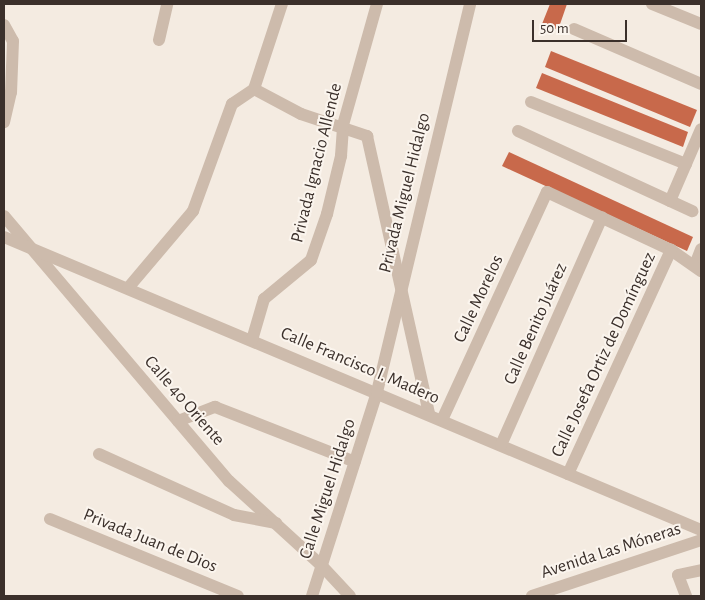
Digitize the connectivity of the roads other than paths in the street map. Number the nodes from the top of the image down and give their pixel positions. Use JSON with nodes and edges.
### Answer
{"nodes":[{"id":1,"x":167,"y":4,"type":"edge"},
{"id":2,"x":282,"y":4,"type":"edge"},
{"id":3,"x":377,"y":4,"type":"edge"},
{"id":4,"x":470,"y":4,"type":"edge"},
{"id":5,"x":652,"y":4,"type":"edge"},
{"id":6,"x":4,"y":24,"type":"edge"},
{"id":7,"x":701,"y":24,"type":"edge"},
{"id":8,"x":574,"y":29,"type":"dead end"},
{"id":9,"x":159,"y":40,"type":"dead end"},
{"id":10,"x":701,"y":84,"type":"edge"},
{"id":11,"x":254,"y":89,"type":"junction"},
{"id":12,"x":531,"y":102,"type":"dead end"},
{"id":13,"x":4,"y":122,"type":"edge"},
{"id":14,"x":343,"y":125,"type":"junction"},
{"id":15,"x":701,"y":129,"type":"edge"},
{"id":16,"x":518,"y":131,"type":"dead end"},
{"id":17,"x":686,"y":164,"type":"junction"},
{"id":18,"x":670,"y":201,"type":"junction"},
{"id":19,"x":692,"y":211,"type":"dead end"},
{"id":20,"x":4,"y":216,"type":"edge"},
{"id":21,"x":602,"y":217,"type":"junction"},
{"id":22,"x":4,"y":237,"type":"edge"},
{"id":23,"x":28,"y":247,"type":"junction"},
{"id":24,"x":701,"y":249,"type":"edge"},
{"id":25,"x":671,"y":250,"type":"junction"},
{"id":26,"x":698,"y":268,"type":"edge"},
{"id":27,"x":401,"y":283,"type":"junction"},
{"id":28,"x":128,"y":288,"type":"junction"},
{"id":29,"x":252,"y":340,"type":"junction"},
{"id":30,"x":377,"y":392,"type":"junction"},
{"id":31,"x":429,"y":414,"type":"junction"},
{"id":32,"x":442,"y":420,"type":"junction"},
{"id":33,"x":178,"y":422,"type":"junction"},
{"id":34,"x":501,"y":446,"type":"junction"},
{"id":35,"x":99,"y":454,"type":"dead end"},
{"id":36,"x":355,"y":462,"type":"junction"},
{"id":37,"x":568,"y":474,"type":"junction"},
{"id":38,"x":50,"y":519,"type":"dead end"},
{"id":39,"x":276,"y":523,"type":"junction"},
{"id":40,"x":701,"y":530,"type":"edge"},
{"id":41,"x":701,"y":540,"type":"edge"},
{"id":42,"x":322,"y":566,"type":"junction"},
{"id":43,"x":701,"y":570,"type":"edge"},
{"id":44,"x":238,"y":596,"type":"edge"},
{"id":45,"x":312,"y":596,"type":"edge"},
{"id":46,"x":350,"y":596,"type":"edge"},
{"id":47,"x":532,"y":596,"type":"edge"},
{"id":48,"x":686,"y":596,"type":"edge"}],
"edges":[{"from":1,"to":9,"type":"street"},
{"from":2,"to":11,"type":"street"},
{"from":3,"to":14,"type":"street","name":"Privada Ignacio Allende"},
{"from":4,"to":27,"type":"street","name":"Privada Miguel Hidalgo"},
{"from":5,"to":7,"type":"street"},
{"from":6,"to":13,"type":"street"},
{"from":8,"to":10,"type":"street"},
{"from":11,"to":14,"type":"street"},
{"from":11,"to":28,"type":"street"},
{"from":12,"to":17,"type":"street"},
{"from":14,"to":27,"type":"street"},
{"from":14,"to":29,"type":"street","name":"Privada Ignacio Allende"},
{"from":15,"to":17,"type":"street"},
{"from":16,"to":18,"type":"street"},
{"from":17,"to":18,"type":"street"},
{"from":18,"to":19,"type":"street"},
{"from":20,"to":23,"type":"street","name":"Calle 40 Oriente"},
{"from":21,"to":25,"type":"street"},
{"from":21,"to":32,"type":"street","name":"Calle Morelos"},
{"from":21,"to":34,"type":"street","name":"Calle Benito Juárez"},
{"from":22,"to":23,"type":"street","name":"Calle Francisco I. Madero"},
{"from":23,"to":28,"type":"street","name":"Calle Francisco I. Madero"},
{"from":23,"to":33,"type":"street","name":"Calle 40 Oriente"},
{"from":24,"to":26,"type":"street"},
{"from":25,"to":26,"type":"street"},
{"from":25,"to":37,"type":"street","name":"Calle Josefa Ortiz de Domínguez"},
{"from":27,"to":30,"type":"street","name":"Privada Miguel Hidalgo"},
{"from":27,"to":31,"type":"street"},
{"from":28,"to":29,"type":"street","name":"Calle Francisco I. Madero"},
{"from":29,"to":30,"type":"street","name":"Calle Francisco I. Madero"},
{"from":30,"to":31,"type":"street","name":"Calle Francisco I. Madero"},
{"from":30,"to":36,"type":"street","name":"Calle Miguel Hidalgo"},
{"from":31,"to":32,"type":"street","name":"Calle Francisco I. Madero"},
{"from":32,"to":34,"type":"street","name":"Calle Francisco I. Madero"},
{"from":33,"to":36,"type":"street"},
{"from":33,"to":39,"type":"street","name":"Calle 40 Oriente"},
{"from":34,"to":37,"type":"street","name":"Calle Francisco I. Madero"},
{"from":35,"to":39,"type":"street"},
{"from":36,"to":42,"type":"street","name":"Calle Miguel Hidalgo"},
{"from":37,"to":40,"type":"street","name":"Calle Francisco I. Madero"},
{"from":38,"to":44,"type":"street","name":"Privada Juan de Dios"},
{"from":39,"to":42,"type":"street","name":"Calle 40 Oriente"},
{"from":41,"to":47,"type":"street","name":"Avenida Las Móneras"},
{"from":42,"to":45,"type":"street","name":"Calle Miguel Hidalgo"},
{"from":42,"to":46,"type":"street","name":"Calle 40 Oriente"},
{"from":43,"to":48,"type":"street"}]}
